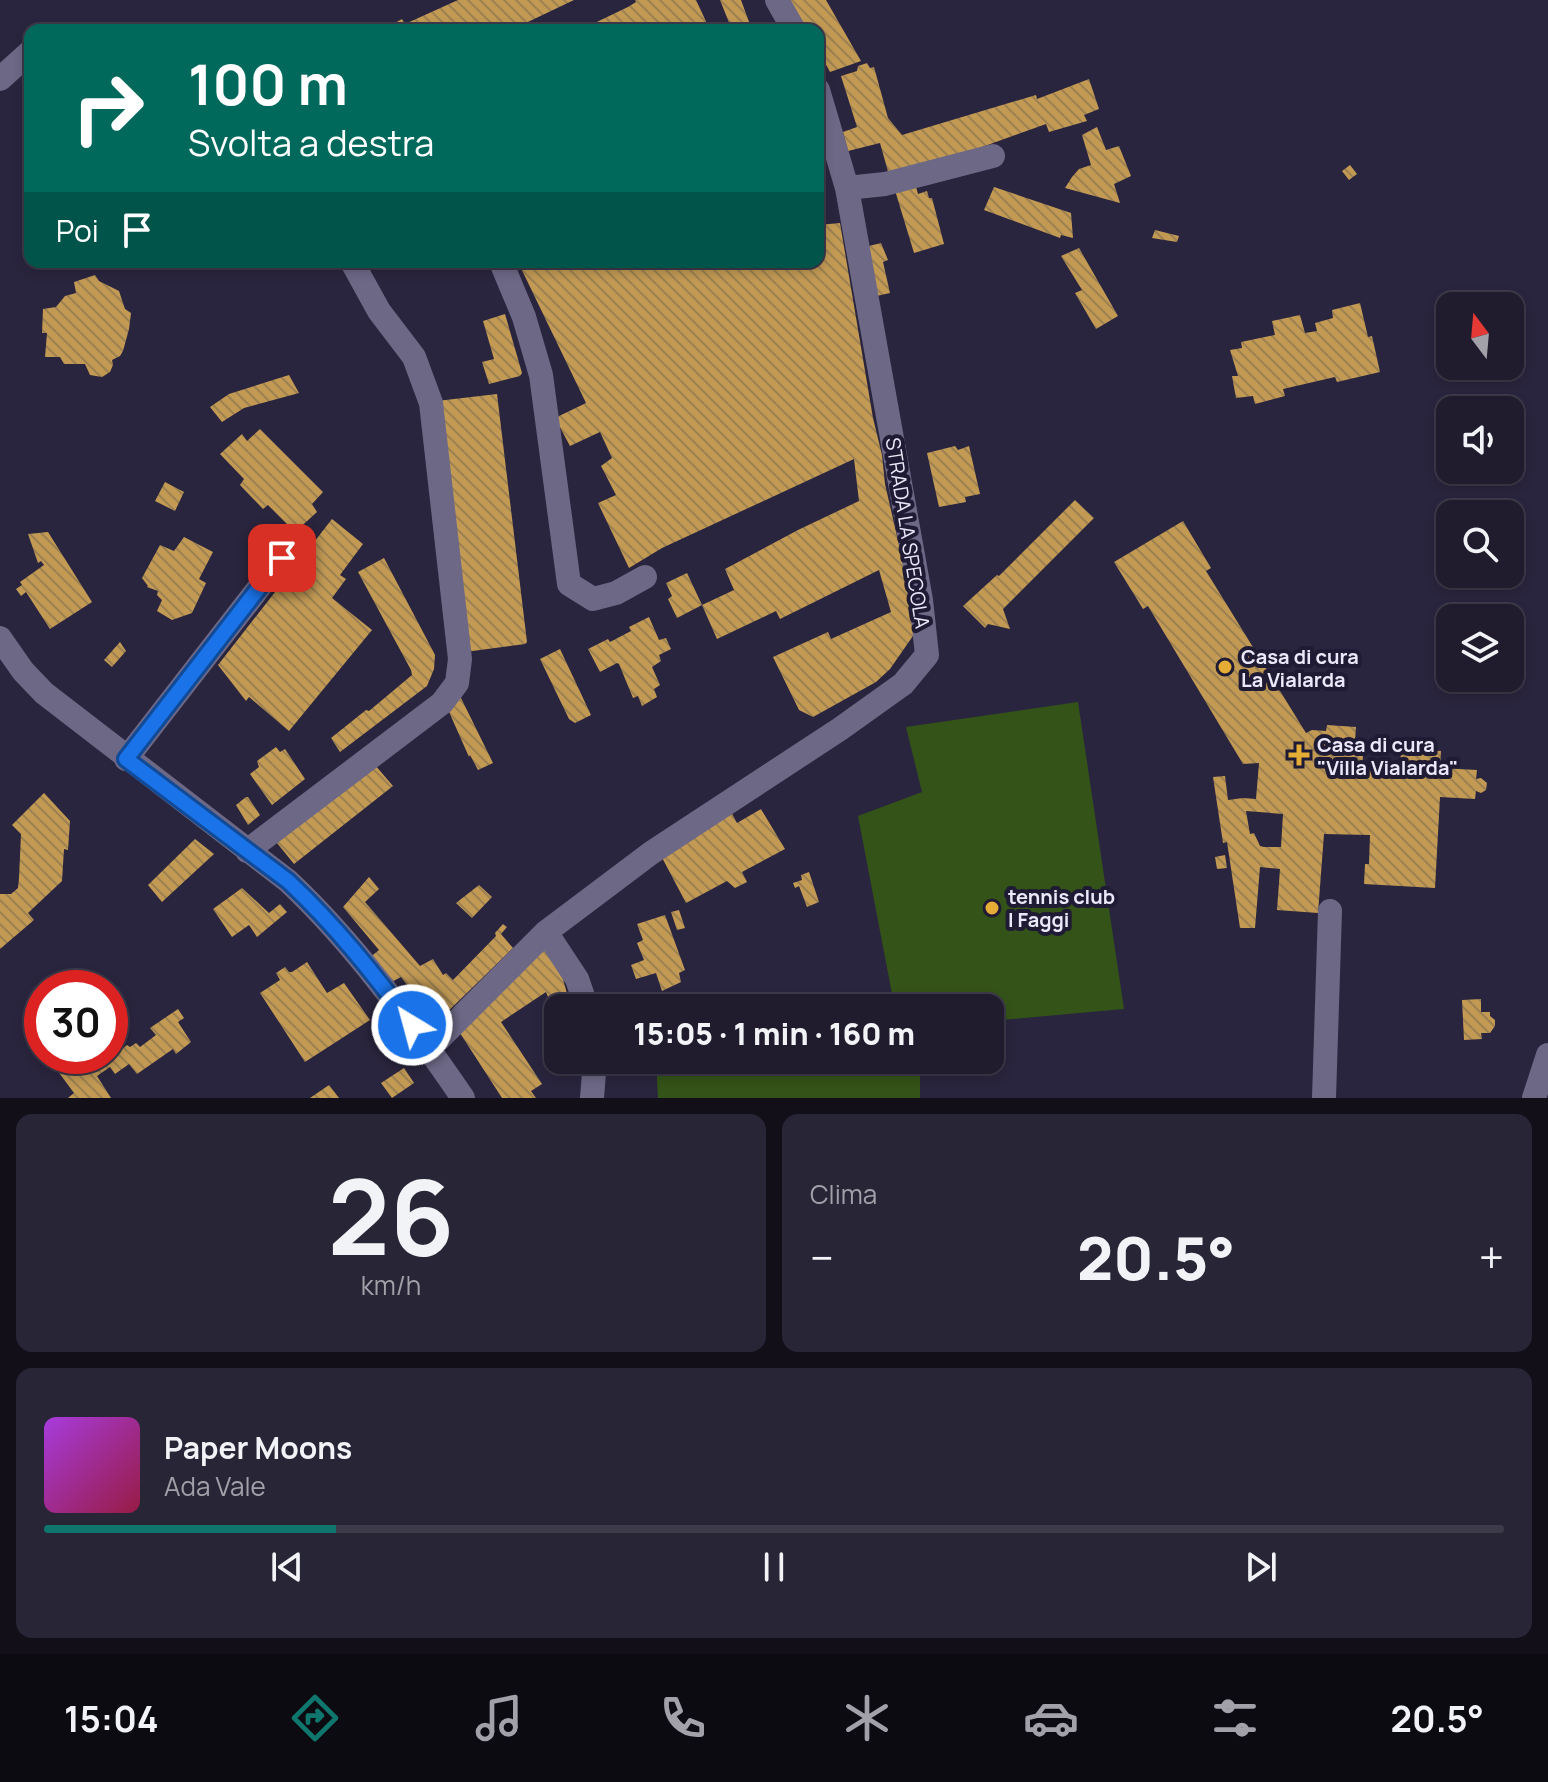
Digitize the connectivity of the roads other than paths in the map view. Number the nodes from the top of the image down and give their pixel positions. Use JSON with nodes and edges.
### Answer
{"nodes":[{"id":1,"x":777,"y":0,"type":"edge"},
{"id":2,"x":791,"y":24,"type":"edge"},
{"id":3,"x":24,"y":57,"type":"edge"},
{"id":4,"x":0,"y":79,"type":"edge"},
{"id":5,"x":824,"y":110,"type":"edge"},
{"id":6,"x":993,"y":156,"type":"dead end"},
{"id":7,"x":847,"y":188,"type":"junction"},
{"id":8,"x":355,"y":268,"type":"edge"},
{"id":9,"x":504,"y":268,"type":"edge"},
{"id":10,"x":282,"y":558,"type":"dead end"},
{"id":11,"x":645,"y":577,"type":"dead end"},
{"id":12,"x":0,"y":638,"type":"edge"},
{"id":13,"x":126,"y":759,"type":"junction"},
{"id":14,"x":247,"y":851,"type":"junction"},
{"id":15,"x":1330,"y":911,"type":"dead end"},
{"id":16,"x":546,"y":932,"type":"junction"},
{"id":17,"x":582,"y":994,"type":"edge"},
{"id":18,"x":429,"y":1049,"type":"junction"},
{"id":19,"x":1548,"y":1055,"type":"edge"},
{"id":20,"x":594,"y":1074,"type":"edge"},
{"id":21,"x":463,"y":1098,"type":"edge"},
{"id":22,"x":592,"y":1098,"type":"edge"},
{"id":23,"x":1324,"y":1098,"type":"edge"},
{"id":24,"x":1534,"y":1098,"type":"edge"}],
"edges":[{"from":1,"to":2,"type":"street"},
{"from":3,"to":4,"type":"street"},
{"from":5,"to":7,"type":"street","name":"STRADA LA SPECOLA"},
{"from":6,"to":7,"type":"street"},
{"from":7,"to":16,"type":"street","name":"STRADA LA SPECOLA"},
{"from":8,"to":14,"type":"street"},
{"from":9,"to":11,"type":"street"},
{"from":10,"to":13,"type":"street"},
{"from":12,"to":13,"type":"street"},
{"from":13,"to":14,"type":"street"},
{"from":14,"to":18,"type":"street"},
{"from":15,"to":23,"type":"street"},
{"from":16,"to":17,"type":"street"},
{"from":16,"to":18,"type":"street","name":"STRADA LA SPECOLA"},
{"from":18,"to":21,"type":"street"},
{"from":19,"to":24,"type":"street"},
{"from":20,"to":22,"type":"street"}]}
